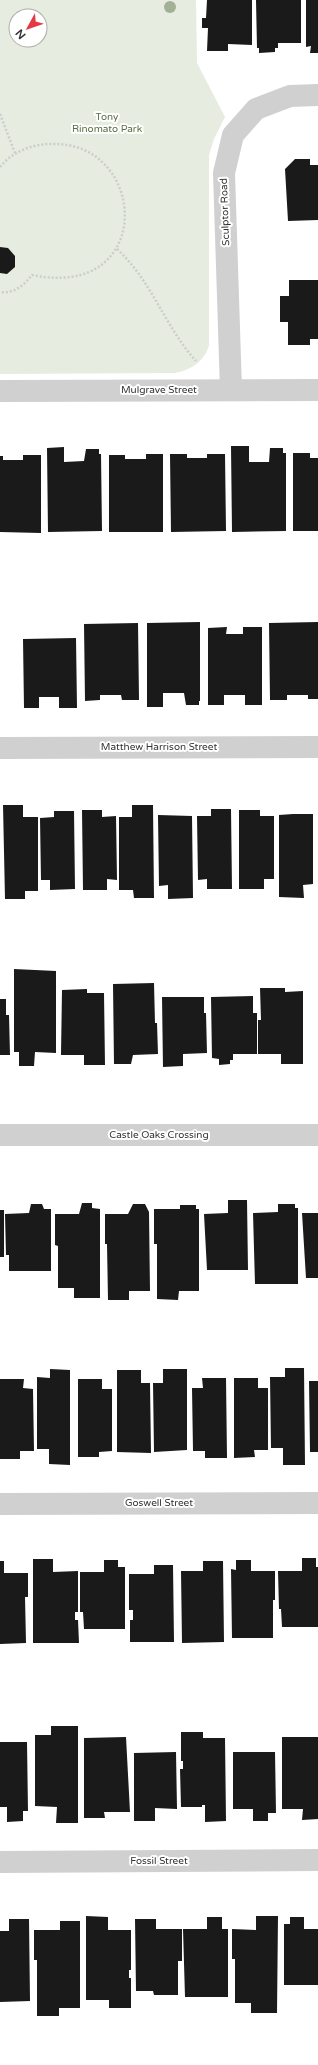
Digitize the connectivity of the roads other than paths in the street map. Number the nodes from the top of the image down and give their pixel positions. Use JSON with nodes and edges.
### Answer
{"nodes":[{"id":1,"x":318,"y":95,"type":"edge"},
{"id":2,"x":231,"y":390,"type":"junction"},
{"id":3,"x":318,"y":390,"type":"edge"},
{"id":4,"x":0,"y":391,"type":"edge"},
{"id":5,"x":318,"y":747,"type":"edge"},
{"id":6,"x":0,"y":748,"type":"edge"},
{"id":7,"x":0,"y":1135,"type":"edge"},
{"id":8,"x":318,"y":1135,"type":"edge"},
{"id":9,"x":318,"y":1503,"type":"edge"},
{"id":10,"x":0,"y":1504,"type":"edge"},
{"id":11,"x":318,"y":1860,"type":"edge"},
{"id":12,"x":0,"y":1862,"type":"edge"}],
"edges":[{"from":1,"to":2,"type":"street","name":"Sculptor Road"},
{"from":2,"to":3,"type":"street","name":"Mulgrave Street"},
{"from":2,"to":4,"type":"street","name":"Mulgrave Street"},
{"from":5,"to":6,"type":"street","name":"Matthew Harrison Street"},
{"from":7,"to":8,"type":"street","name":"Castle Oaks Crossing"},
{"from":9,"to":10,"type":"street","name":"Goswell Street"},
{"from":11,"to":12,"type":"street","name":"Fossil Street"}]}
